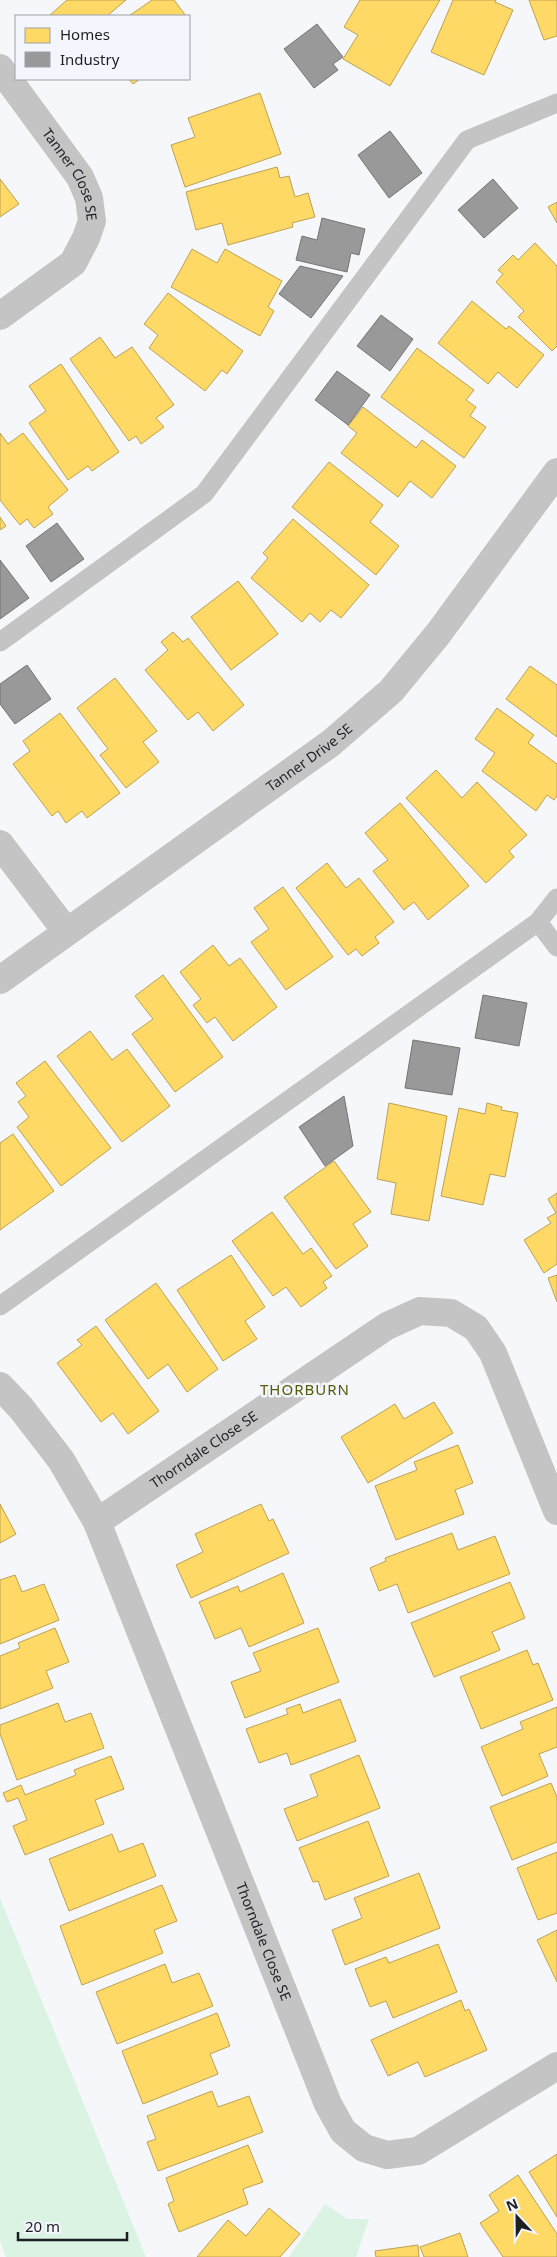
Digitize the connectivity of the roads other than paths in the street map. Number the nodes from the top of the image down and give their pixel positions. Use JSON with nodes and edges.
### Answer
{"nodes":[{"id":1,"x":0,"y":68,"type":"edge"},
{"id":2,"x":557,"y":103,"type":"edge"},
{"id":3,"x":0,"y":316,"type":"edge"},
{"id":4,"x":557,"y":472,"type":"edge"},
{"id":5,"x":0,"y":642,"type":"edge"},
{"id":6,"x":0,"y":844,"type":"edge"},
{"id":7,"x":557,"y":898,"type":"edge"},
{"id":8,"x":538,"y":922,"type":"junction"},
{"id":9,"x":66,"y":931,"type":"junction"},
{"id":10,"x":557,"y":947,"type":"edge"},
{"id":11,"x":0,"y":980,"type":"edge"},
{"id":12,"x":0,"y":1306,"type":"edge"},
{"id":13,"x":0,"y":1386,"type":"edge"},
{"id":14,"x":557,"y":1511,"type":"edge"},
{"id":15,"x":97,"y":1522,"type":"junction"},
{"id":16,"x":557,"y":2066,"type":"edge"}],
"edges":[{"from":1,"to":3,"type":"street","name":"Tanner Close SE"},
{"from":2,"to":5,"type":"lane"},
{"from":4,"to":9,"type":"street","name":"Tanner Drive SE"},
{"from":6,"to":9,"type":"street"},
{"from":7,"to":8,"type":"lane"},
{"from":8,"to":10,"type":"lane"},
{"from":8,"to":12,"type":"lane"},
{"from":9,"to":11,"type":"street","name":"Tanner Drive SE"},
{"from":13,"to":15,"type":"street","name":"Thorndale Close SE"},
{"from":14,"to":15,"type":"street","name":"Thorndale Close SE"},
{"from":15,"to":16,"type":"street","name":"Thorndale Close SE"}]}
